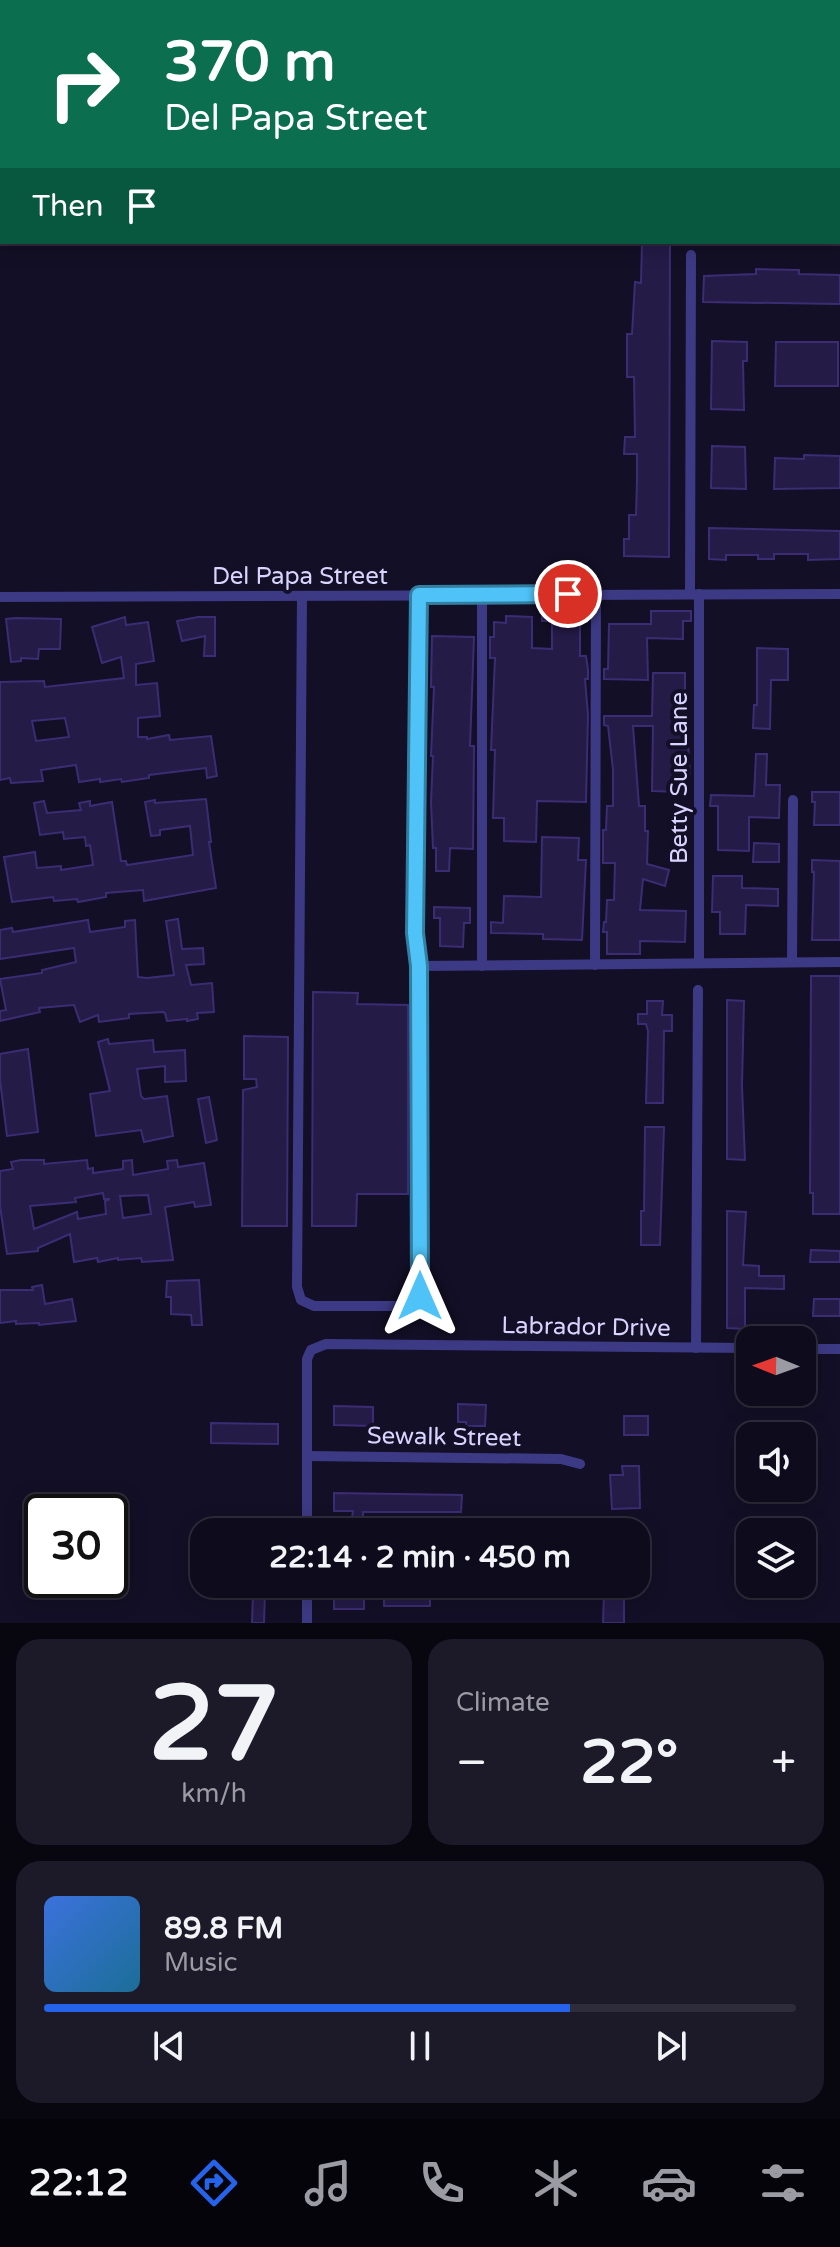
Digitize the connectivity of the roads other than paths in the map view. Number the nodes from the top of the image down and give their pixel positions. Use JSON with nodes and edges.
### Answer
{"nodes":[{"id":1,"x":691,"y":255,"type":"dead end"},
{"id":2,"x":596,"y":594,"type":"junction"},
{"id":3,"x":694,"y":594,"type":"junction"},
{"id":4,"x":840,"y":594,"type":"edge"},
{"id":5,"x":419,"y":595,"type":"junction"},
{"id":6,"x":482,"y":595,"type":"junction"},
{"id":7,"x":302,"y":596,"type":"junction"},
{"id":8,"x":0,"y":597,"type":"edge"},
{"id":9,"x":793,"y":800,"type":"dead end"},
{"id":10,"x":792,"y":962,"type":"junction"},
{"id":11,"x":840,"y":962,"type":"edge"},
{"id":12,"x":699,"y":963,"type":"junction"},
{"id":13,"x":595,"y":965,"type":"junction"},
{"id":14,"x":419,"y":966,"type":"junction"},
{"id":15,"x":482,"y":966,"type":"junction"},
{"id":16,"x":698,"y":990,"type":"dead end"},
{"id":17,"x":696,"y":1348,"type":"junction"},
{"id":18,"x":736,"y":1348,"type":"edge"},
{"id":19,"x":816,"y":1349,"type":"edge"},
{"id":20,"x":840,"y":1349,"type":"edge"},
{"id":21,"x":307,"y":1456,"type":"junction"},
{"id":22,"x":580,"y":1464,"type":"dead end"},
{"id":23,"x":307,"y":1518,"type":"edge"},
{"id":24,"x":307,"y":1598,"type":"edge"},
{"id":25,"x":307,"y":1623,"type":"edge"}],
"edges":[{"from":1,"to":3,"type":"street","name":"Betty Sue Lane"},
{"from":2,"to":3,"type":"street","name":"Del Papa Street"},
{"from":2,"to":6,"type":"street","name":"Del Papa Street"},
{"from":2,"to":13,"type":"street"},
{"from":3,"to":4,"type":"street","name":"Del Papa Street"},
{"from":3,"to":12,"type":"street","name":"Betty Sue Lane"},
{"from":5,"to":6,"type":"street","name":"Del Papa Street"},
{"from":5,"to":7,"type":"street","name":"Del Papa Street"},
{"from":5,"to":14,"type":"street"},
{"from":6,"to":15,"type":"street"},
{"from":7,"to":8,"type":"street","name":"Del Papa Street"},
{"from":7,"to":14,"type":"street"},
{"from":9,"to":10,"type":"street"},
{"from":10,"to":11,"type":"street"},
{"from":10,"to":12,"type":"street"},
{"from":12,"to":13,"type":"street"},
{"from":13,"to":15,"type":"street"},
{"from":14,"to":15,"type":"street"},
{"from":16,"to":17,"type":"street"},
{"from":17,"to":18,"type":"street","name":"Labrador Drive"},
{"from":17,"to":21,"type":"street","name":"Labrador Drive"},
{"from":19,"to":20,"type":"street"},
{"from":21,"to":22,"type":"street","name":"Sewalk Street"},
{"from":21,"to":23,"type":"street"},
{"from":24,"to":25,"type":"street"}]}
